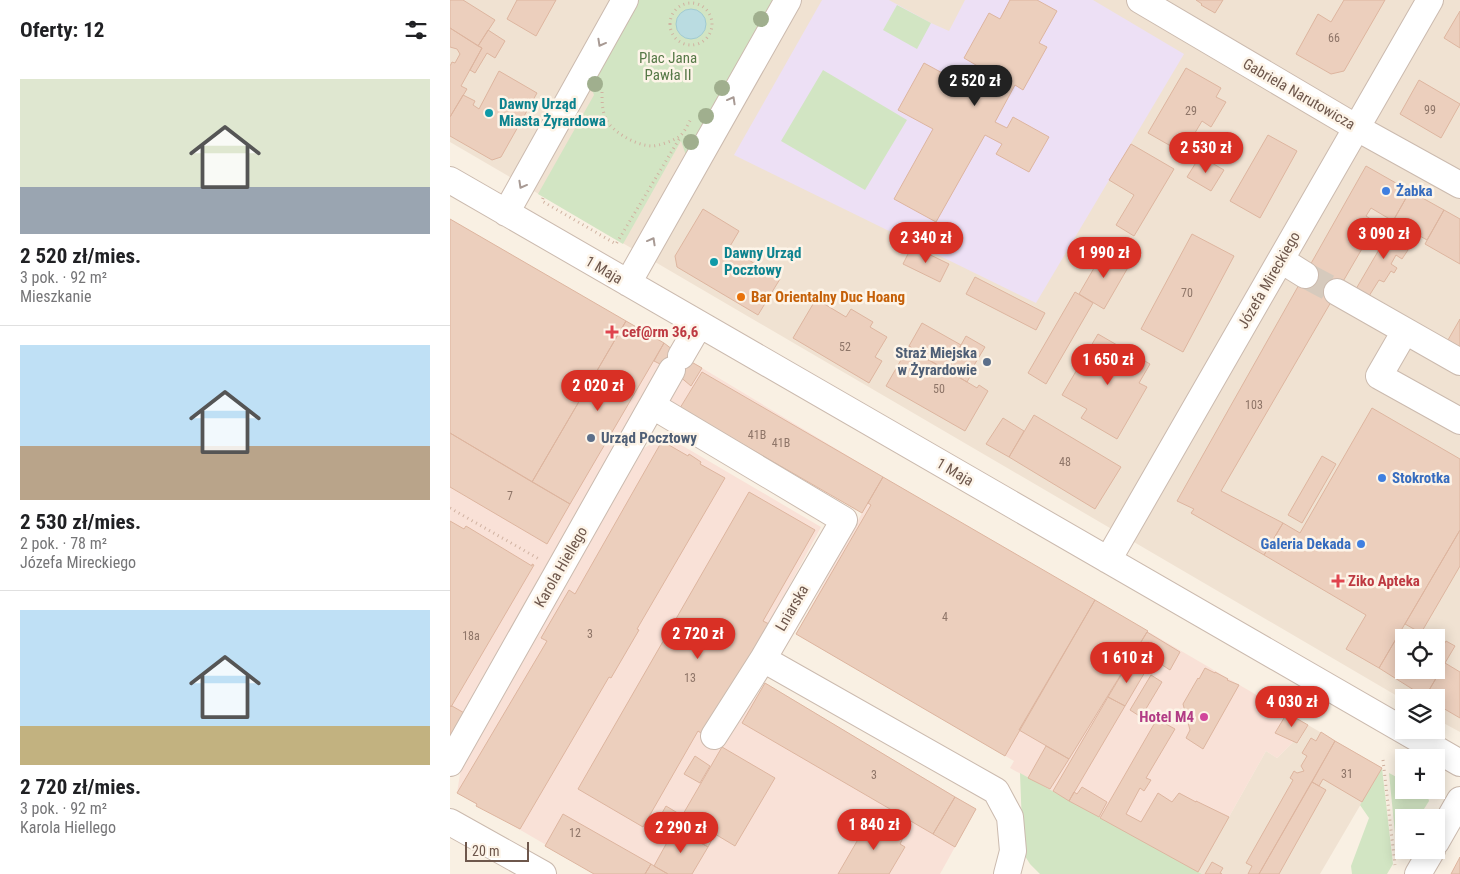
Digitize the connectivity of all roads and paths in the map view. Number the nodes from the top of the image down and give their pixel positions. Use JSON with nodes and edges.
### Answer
{"nodes":[{"id":1,"x":625,"y":0,"type":"edge"},
{"id":2,"x":788,"y":0,"type":"edge"},
{"id":3,"x":1140,"y":0,"type":"edge"},
{"id":4,"x":1430,"y":0,"type":"edge"},
{"id":5,"x":710,"y":35,"type":"joint"},
{"id":6,"x":598,"y":98,"type":"dead end"},
{"id":7,"x":696,"y":112,"type":"dead end"},
{"id":8,"x":1357,"y":128,"type":"junction"},
{"id":9,"x":681,"y":135,"type":"junction"},
{"id":10,"x":450,"y":180,"type":"edge"},
{"id":11,"x":1460,"y":185,"type":"edge"},
{"id":12,"x":544,"y":197,"type":"dead end"},
{"id":13,"x":506,"y":213,"type":"junction"},
{"id":14,"x":616,"y":244,"type":"junction"},
{"id":15,"x":621,"y":247,"type":"dead end"},
{"id":16,"x":1281,"y":260,"type":"junction"},
{"id":17,"x":1305,"y":275,"type":"tunnel mouth"},
{"id":18,"x":628,"y":283,"type":"junction"},
{"id":19,"x":1337,"y":292,"type":"tunnel mouth"},
{"id":20,"x":699,"y":325,"type":"junction"},
{"id":21,"x":1405,"y":331,"type":"junction"},
{"id":22,"x":1460,"y":362,"type":"edge"},
{"id":23,"x":653,"y":406,"type":"junction"},
{"id":24,"x":1460,"y":421,"type":"edge"},
{"id":25,"x":450,"y":508,"type":"edge"},
{"id":26,"x":1108,"y":560,"type":"junction"},
{"id":27,"x":560,"y":570,"type":"junction"},
{"id":28,"x":762,"y":659,"type":"junction"},
{"id":29,"x":714,"y":736,"type":"dead end"},
{"id":30,"x":1383,"y":760,"type":"dead end"},
{"id":31,"x":1460,"y":762,"type":"edge"},
{"id":32,"x":450,"y":763,"type":"edge"},
{"id":33,"x":1460,"y":800,"type":"edge"},
{"id":34,"x":450,"y":822,"type":"edge"},
{"id":35,"x":1445,"y":826,"type":"edge"},
{"id":36,"x":1421,"y":859,"type":"edge"},
{"id":37,"x":1407,"y":871,"type":"edge"},
{"id":38,"x":543,"y":874,"type":"edge"},
{"id":39,"x":1007,"y":874,"type":"edge"}],
"edges":[{"from":1,"to":13,"type":"street","one_way":true},
{"from":18,"to":2,"type":"street","one_way":true},
{"from":3,"to":8,"type":"street","name":"Gabriela Narutowicza"},
{"from":4,"to":8,"type":"street","name":"Józefa Mireckiego"},
{"from":5,"to":5,"type":"path"},
{"from":6,"to":9,"type":"path"},
{"from":7,"to":9,"type":"path"},
{"from":8,"to":11,"type":"street","name":"Gabriela Narutowicza"},
{"from":8,"to":16,"type":"street","name":"Józefa Mireckiego"},
{"from":9,"to":14,"type":"path"},
{"from":10,"to":13,"type":"street","name":"1 Maja"},
{"from":12,"to":14,"type":"path"},
{"from":13,"to":18,"type":"street","name":"1 Maja"},
{"from":14,"to":15,"type":"path"},
{"from":16,"to":17,"type":"street"},
{"from":16,"to":26,"type":"street","name":"Józefa Mireckiego"},
{"from":18,"to":20,"type":"street","name":"1 Maja"},
{"from":19,"to":21,"type":"street"},
{"from":20,"to":23,"type":"street","name":"Karola Hiellego"},
{"from":20,"to":26,"type":"street","name":"1 Maja"},
{"from":21,"to":22,"type":"street"},
{"from":21,"to":24,"type":"street"},
{"from":23,"to":27,"type":"street","name":"Karola Hiellego"},
{"from":23,"to":28,"type":"street","name":"Lniarska"},
{"from":25,"to":27,"type":"path"},
{"from":26,"to":31,"type":"street","name":"1 Maja"},
{"from":27,"to":32,"type":"street","name":"Karola Hiellego"},
{"from":28,"to":29,"type":"street"},
{"from":28,"to":39,"type":"street"},
{"from":30,"to":37,"type":"path"},
{"from":33,"to":35,"type":"street"},
{"from":34,"to":38,"type":"street"},
{"from":36,"to":37,"type":"street"}]}
